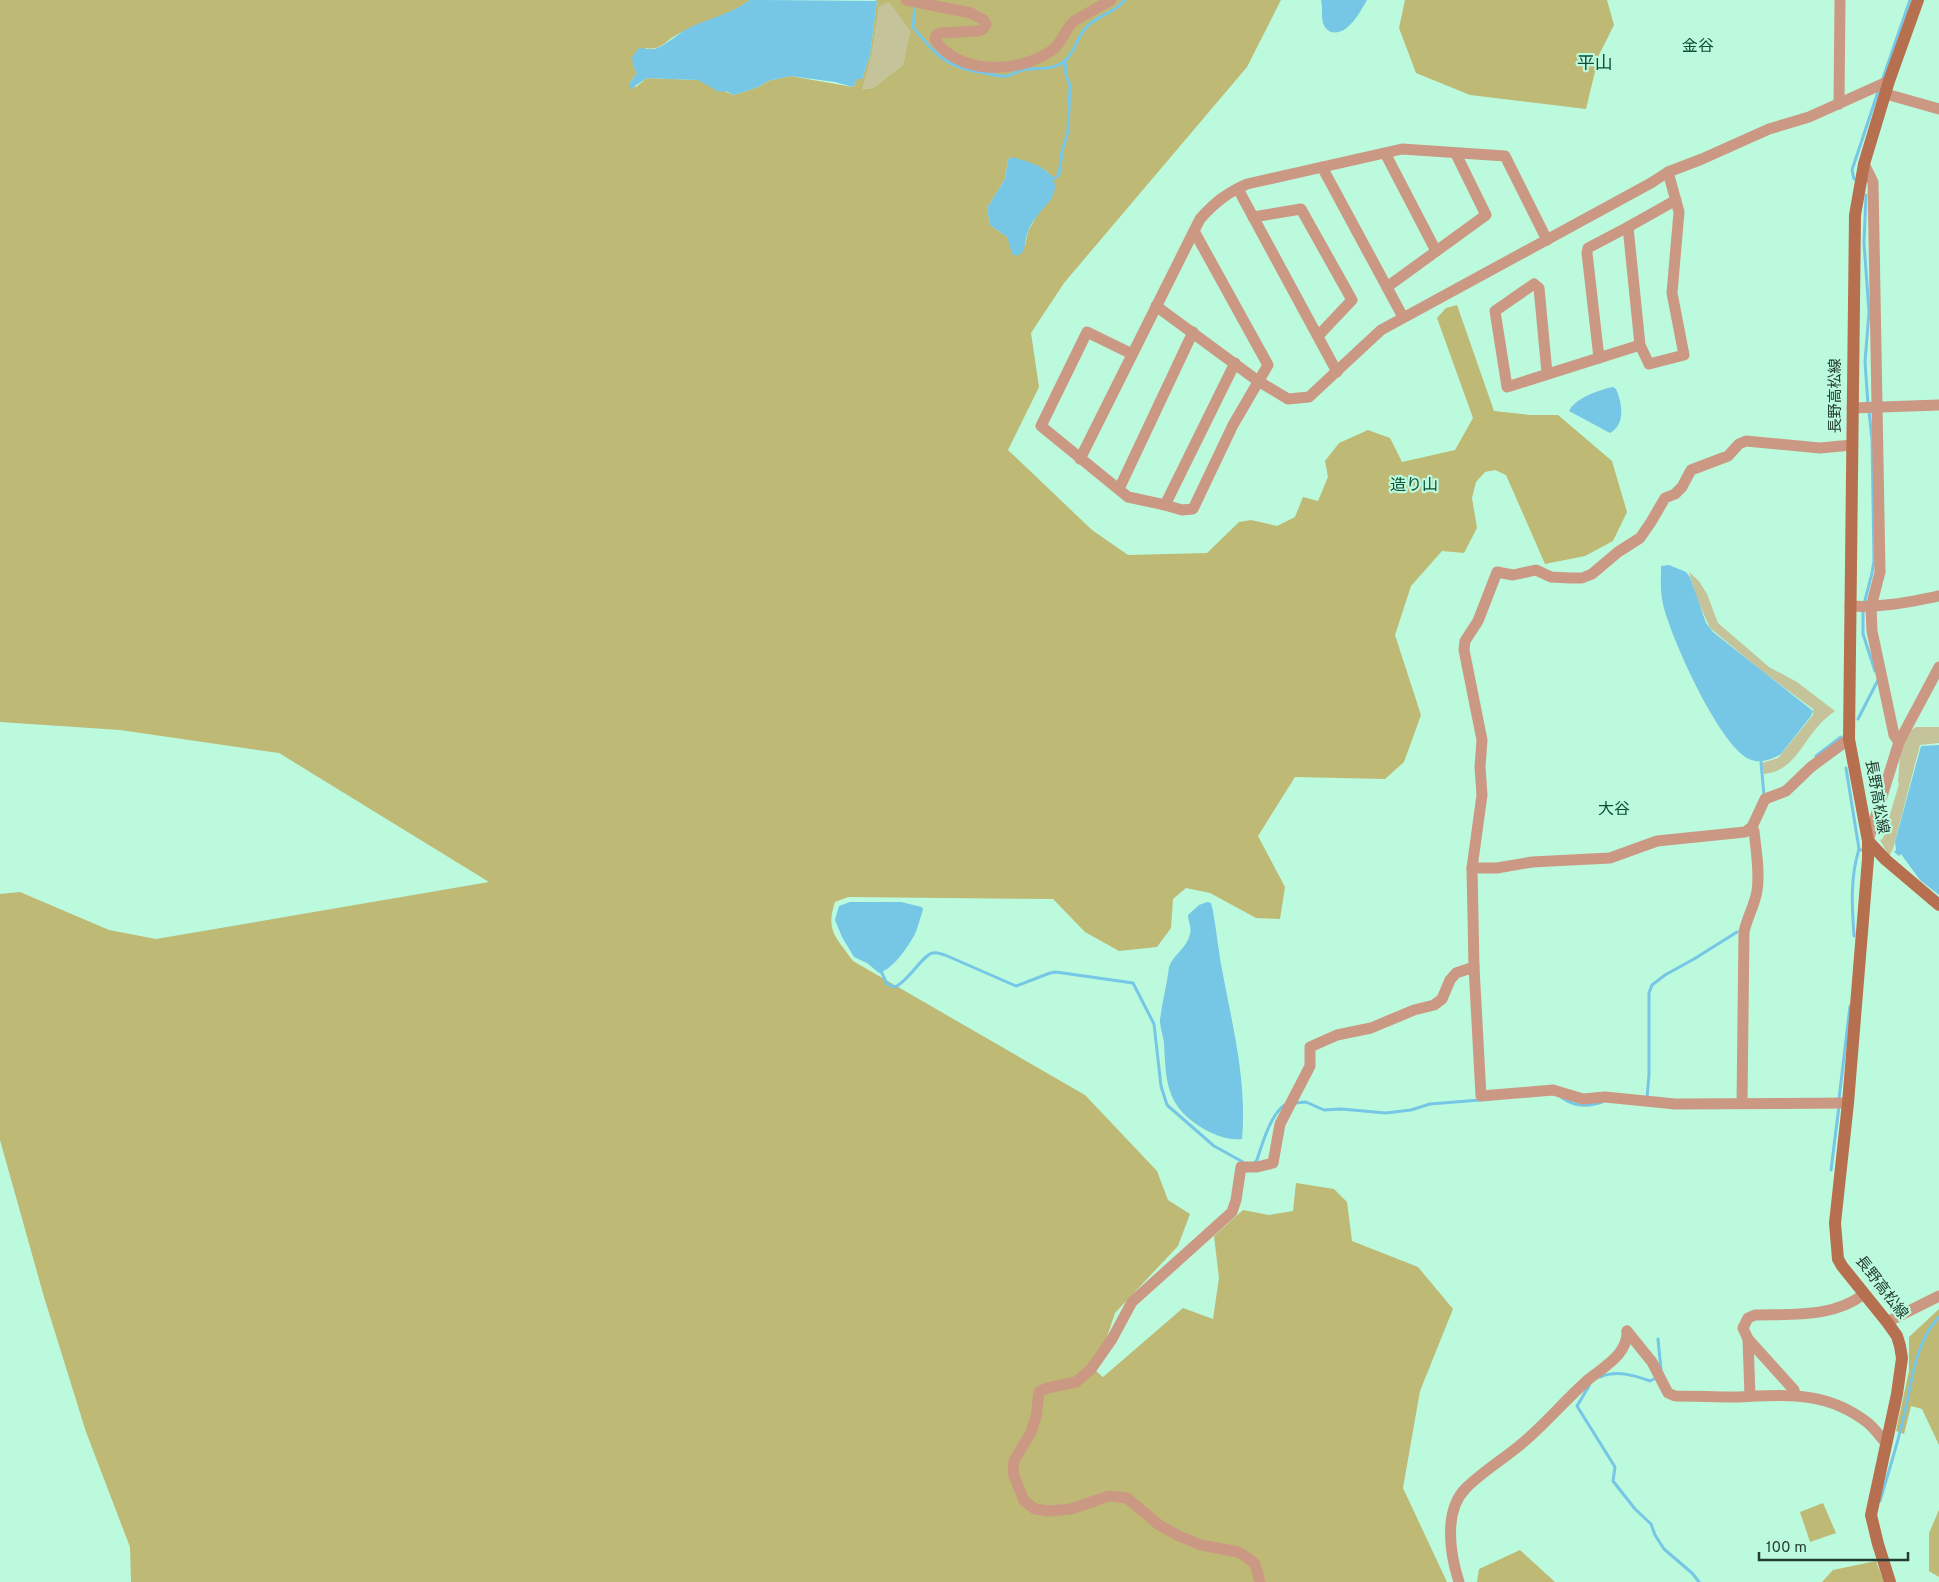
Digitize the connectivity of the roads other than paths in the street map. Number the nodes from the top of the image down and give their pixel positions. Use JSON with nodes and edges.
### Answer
{"nodes":[{"id":1,"x":1111,"y":0,"type":"edge"},
{"id":2,"x":1840,"y":0,"type":"edge"},
{"id":3,"x":1918,"y":0,"type":"edge"},
{"id":4,"x":911,"y":1,"type":"edge"},
{"id":5,"x":1884,"y":86,"type":"junction"},
{"id":6,"x":1839,"y":104,"type":"junction"},
{"id":7,"x":1939,"y":109,"type":"edge"},
{"id":8,"x":1385,"y":154,"type":"junction"},
{"id":9,"x":1456,"y":154,"type":"junction"},
{"id":10,"x":1864,"y":164,"type":"junction"},
{"id":11,"x":1322,"y":167,"type":"junction"},
{"id":12,"x":1668,"y":172,"type":"junction"},
{"id":13,"x":1238,"y":188,"type":"junction"},
{"id":14,"x":1676,"y":200,"type":"junction"},
{"id":15,"x":1253,"y":217,"type":"junction"},
{"id":16,"x":1628,"y":227,"type":"junction"},
{"id":17,"x":1194,"y":232,"type":"junction"},
{"id":18,"x":1547,"y":240,"type":"junction"},
{"id":19,"x":1436,"y":251,"type":"junction"},
{"id":20,"x":1388,"y":287,"type":"junction"},
{"id":21,"x":1156,"y":306,"type":"junction"},
{"id":22,"x":1403,"y":317,"type":"junction"},
{"id":23,"x":1193,"y":332,"type":"junction"},
{"id":24,"x":1318,"y":336,"type":"junction"},
{"id":25,"x":1640,"y":345,"type":"junction"},
{"id":26,"x":1132,"y":354,"type":"junction"},
{"id":27,"x":1599,"y":358,"type":"junction"},
{"id":28,"x":1235,"y":363,"type":"junction"},
{"id":29,"x":1337,"y":372,"type":"junction"},
{"id":30,"x":1547,"y":373,"type":"junction"},
{"id":31,"x":1258,"y":382,"type":"junction"},
{"id":32,"x":1939,"y":405,"type":"edge"},
{"id":33,"x":1866,"y":407,"type":"junction"},
{"id":34,"x":1852,"y":446,"type":"junction"},
{"id":35,"x":1080,"y":459,"type":"junction"},
{"id":36,"x":1119,"y":489,"type":"junction"},
{"id":37,"x":1165,"y":505,"type":"junction"},
{"id":38,"x":1939,"y":596,"type":"edge"},
{"id":39,"x":1861,"y":606,"type":"junction"},
{"id":40,"x":1939,"y":667,"type":"edge"},
{"id":41,"x":1849,"y":739,"type":"junction"},
{"id":42,"x":1899,"y":742,"type":"junction"},
{"id":43,"x":1752,"y":827,"type":"junction"},
{"id":44,"x":1868,"y":841,"type":"junction"},
{"id":45,"x":1472,"y":868,"type":"junction"},
{"id":46,"x":1939,"y":905,"type":"edge"},
{"id":47,"x":1474,"y":967,"type":"junction"},
{"id":48,"x":1742,"y":1103,"type":"junction"},
{"id":49,"x":1842,"y":1103,"type":"junction"},
{"id":50,"x":1864,"y":1294,"type":"junction"},
{"id":51,"x":1939,"y":1296,"type":"edge"},
{"id":52,"x":1887,"y":1322,"type":"junction"},
{"id":53,"x":1748,"y":1339,"type":"junction"},
{"id":54,"x":1795,"y":1395,"type":"junction"},
{"id":55,"x":1750,"y":1396,"type":"junction"},
{"id":56,"x":1886,"y":1442,"type":"junction"},
{"id":57,"x":1260,"y":1582,"type":"edge"},
{"id":58,"x":1459,"y":1582,"type":"edge"},
{"id":59,"x":1890,"y":1582,"type":"edge"}],
"edges":[{"from":1,"to":4,"type":"street"},
{"from":2,"to":6,"type":"street"},
{"from":3,"to":5,"type":"main road","name":"長野高松線"},
{"from":5,"to":6,"type":"street"},
{"from":5,"to":7,"type":"street"},
{"from":5,"to":10,"type":"main road","name":"長野高松線"},
{"from":6,"to":12,"type":"street"},
{"from":8,"to":9,"type":"street"},
{"from":8,"to":11,"type":"street"},
{"from":8,"to":19,"type":"street"},
{"from":9,"to":18,"type":"street"},
{"from":9,"to":19,"type":"street"},
{"from":10,"to":33,"type":"main road","name":"長野高松線"},
{"from":10,"to":33,"type":"street"},
{"from":11,"to":13,"type":"street"},
{"from":11,"to":20,"type":"street"},
{"from":12,"to":14,"type":"street"},
{"from":12,"to":18,"type":"street"},
{"from":13,"to":15,"type":"street"},
{"from":13,"to":17,"type":"street"},
{"from":14,"to":16,"type":"street"},
{"from":14,"to":25,"type":"street"},
{"from":15,"to":24,"type":"street"},
{"from":15,"to":24,"type":"street"},
{"from":16,"to":25,"type":"street"},
{"from":16,"to":27,"type":"street"},
{"from":17,"to":21,"type":"street"},
{"from":17,"to":31,"type":"street"},
{"from":18,"to":22,"type":"street"},
{"from":19,"to":20,"type":"street"},
{"from":20,"to":22,"type":"street"},
{"from":21,"to":23,"type":"street"},
{"from":21,"to":26,"type":"street"},
{"from":22,"to":29,"type":"street"},
{"from":23,"to":28,"type":"street"},
{"from":23,"to":36,"type":"street"},
{"from":24,"to":29,"type":"street"},
{"from":25,"to":27,"type":"street"},
{"from":26,"to":35,"type":"street"},
{"from":26,"to":35,"type":"street"},
{"from":27,"to":30,"type":"street"},
{"from":28,"to":31,"type":"street"},
{"from":28,"to":37,"type":"street"},
{"from":29,"to":31,"type":"street"},
{"from":30,"to":30,"type":"street"},
{"from":31,"to":37,"type":"street"},
{"from":32,"to":33,"type":"street"},
{"from":33,"to":34,"type":"main road","name":"長野高松線"},
{"from":33,"to":39,"type":"street"},
{"from":34,"to":39,"type":"main road","name":"長野高松線"},
{"from":34,"to":45,"type":"street"},
{"from":35,"to":36,"type":"street"},
{"from":36,"to":37,"type":"street"},
{"from":38,"to":39,"type":"street"},
{"from":39,"to":41,"type":"main road","name":"長野高松線"},
{"from":39,"to":42,"type":"street"},
{"from":40,"to":42,"type":"street"},
{"from":41,"to":43,"type":"street"},
{"from":41,"to":44,"type":"main road","name":"長野高松線"},
{"from":42,"to":44,"type":"street"},
{"from":43,"to":45,"type":"street"},
{"from":43,"to":48,"type":"street"},
{"from":44,"to":46,"type":"main road"},
{"from":44,"to":49,"type":"main road","name":"長野高松線"},
{"from":45,"to":47,"type":"street"},
{"from":47,"to":48,"type":"street"},
{"from":47,"to":57,"type":"street"},
{"from":48,"to":49,"type":"street"},
{"from":49,"to":50,"type":"main road","name":"長野高松線"},
{"from":50,"to":52,"type":"main road","name":"長野高松線"},
{"from":50,"to":53,"type":"street"},
{"from":51,"to":52,"type":"street"},
{"from":52,"to":56,"type":"main road","name":"長野高松線"},
{"from":53,"to":54,"type":"street"},
{"from":53,"to":55,"type":"street"},
{"from":54,"to":55,"type":"street"},
{"from":54,"to":56,"type":"street"},
{"from":55,"to":58,"type":"street"},
{"from":56,"to":59,"type":"main road","name":"長野高松線"}]}
